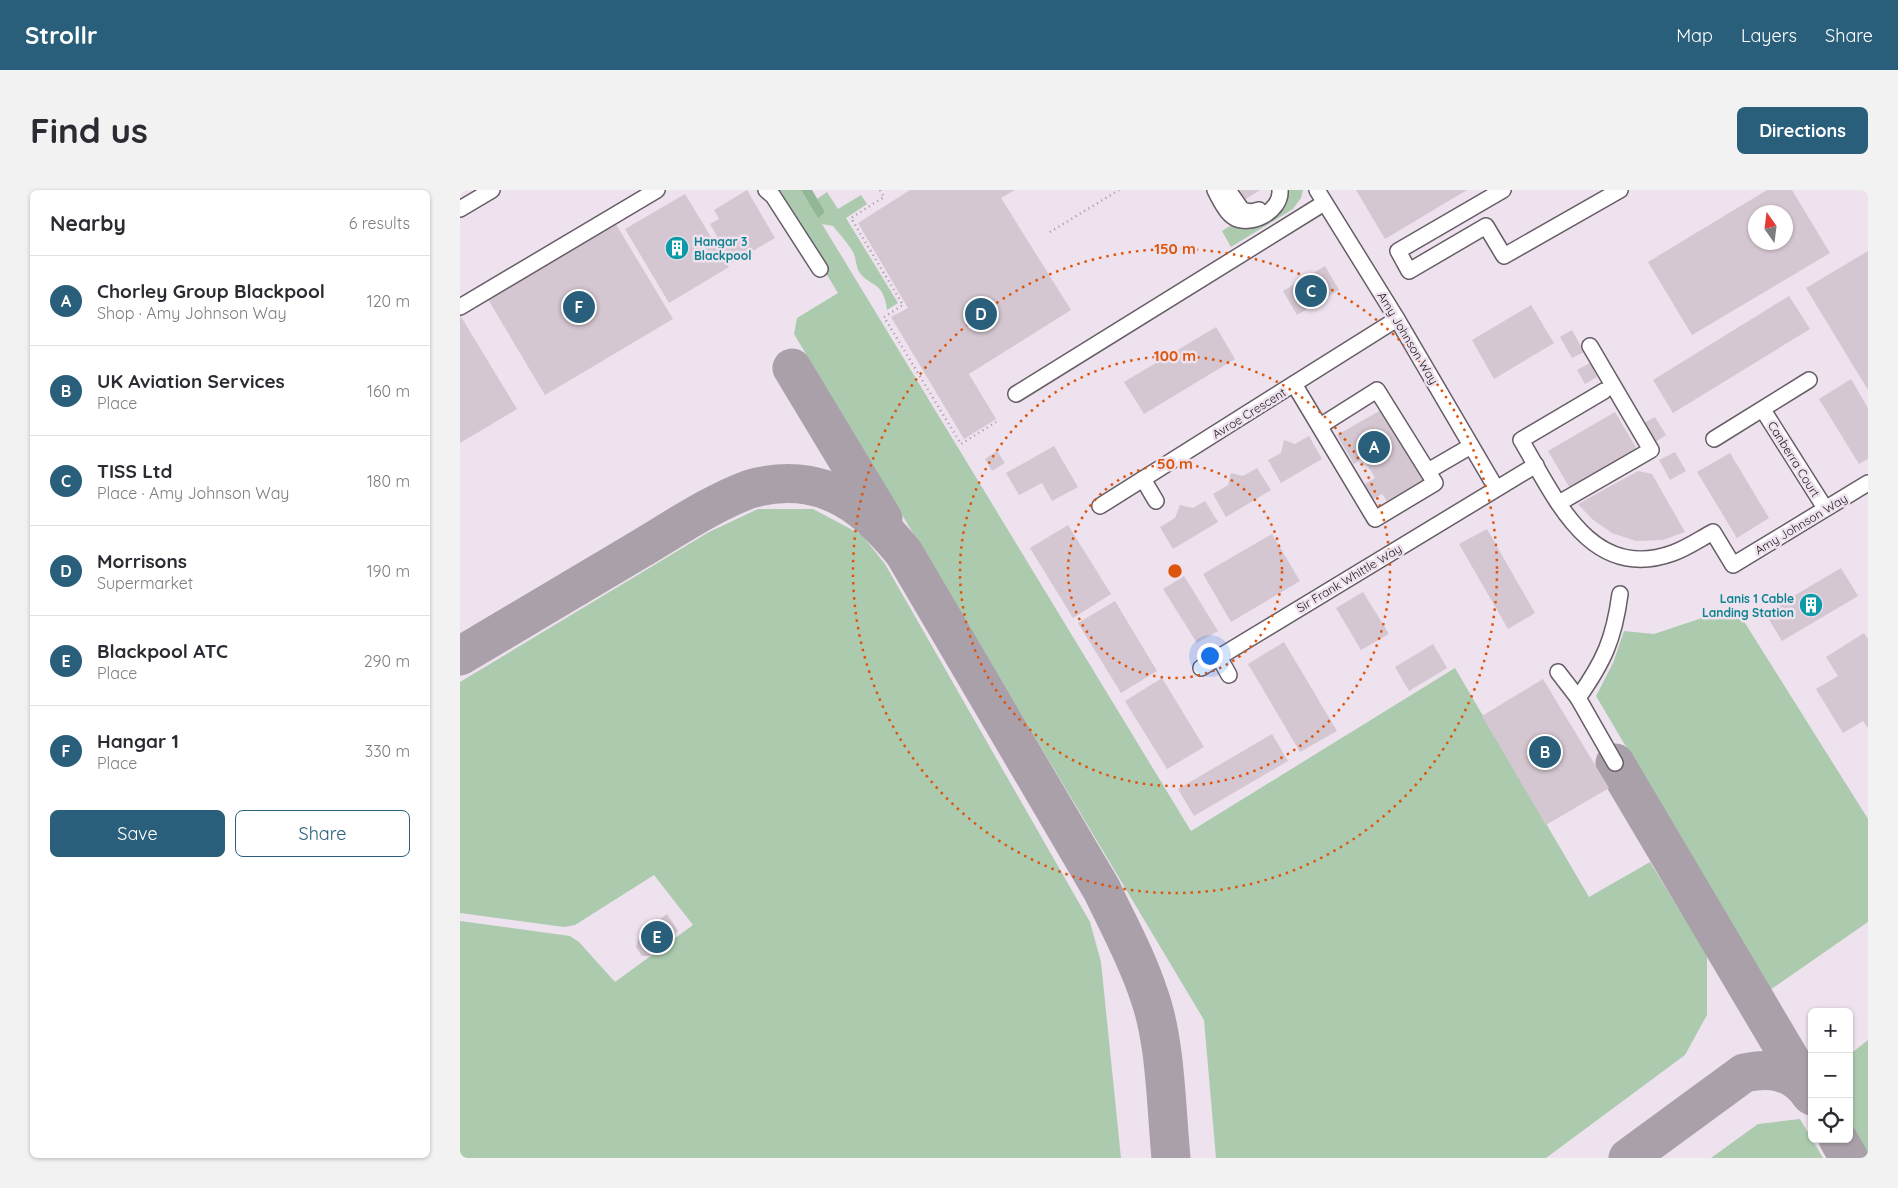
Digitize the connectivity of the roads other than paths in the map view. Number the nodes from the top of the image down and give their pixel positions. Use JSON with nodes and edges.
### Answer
{"nodes":[{"id":1,"x":492,"y":190,"type":"edge"},
{"id":2,"x":657,"y":190,"type":"edge"},
{"id":3,"x":766,"y":190,"type":"edge"},
{"id":4,"x":1214,"y":190,"type":"edge"},
{"id":5,"x":1228,"y":190,"type":"edge"},
{"id":6,"x":1274,"y":190,"type":"edge"},
{"id":7,"x":1280,"y":190,"type":"edge"},
{"id":8,"x":1503,"y":190,"type":"edge"},
{"id":9,"x":1620,"y":190,"type":"edge"},
{"id":10,"x":1321,"y":196,"type":"edge"},
{"id":11,"x":460,"y":209,"type":"edge"},
{"id":12,"x":820,"y":269,"type":"dead end"},
{"id":13,"x":460,"y":307,"type":"edge"},
{"id":14,"x":1397,"y":319,"type":"junction"},
{"id":15,"x":1590,"y":346,"type":"dead end"},
{"id":16,"x":1809,"y":380,"type":"dead end"},
{"id":17,"x":1294,"y":384,"type":"junction"},
{"id":18,"x":1604,"y":391,"type":"dead end"},
{"id":19,"x":1016,"y":394,"type":"dead end"},
{"id":20,"x":1763,"y":410,"type":"junction"},
{"id":21,"x":1320,"y":426,"type":"junction"},
{"id":22,"x":1714,"y":439,"type":"dead end"},
{"id":23,"x":1471,"y":446,"type":"junction"},
{"id":24,"x":1536,"y":465,"type":"junction"},
{"id":25,"x":1428,"y":471,"type":"junction"},
{"id":26,"x":1143,"y":479,"type":"junction"},
{"id":27,"x":1868,"y":483,"type":"edge"},
{"id":28,"x":1496,"y":488,"type":"junction"},
{"id":29,"x":1156,"y":501,"type":"dead end"},
{"id":30,"x":1559,"y":503,"type":"junction"},
{"id":31,"x":1100,"y":506,"type":"dead end"},
{"id":32,"x":1825,"y":508,"type":"junction"},
{"id":33,"x":1620,"y":594,"type":"dead end"},
{"id":34,"x":1219,"y":657,"type":"junction"},
{"id":35,"x":1201,"y":668,"type":"dead end"},
{"id":36,"x":1558,"y":672,"type":"dead end"},
{"id":37,"x":1229,"y":676,"type":"dead end"},
{"id":38,"x":1578,"y":698,"type":"junction"},
{"id":39,"x":1615,"y":763,"type":"dead end"}],
"edges":[{"from":1,"to":11,"type":"street"},
{"from":2,"to":13,"type":"street"},
{"from":3,"to":12,"type":"street"},
{"from":4,"to":7,"type":"street"},
{"from":5,"to":6,"type":"street"},
{"from":8,"to":9,"type":"street"},
{"from":10,"to":14,"type":"street","name":"Amy Johnson Way"},
{"from":10,"to":19,"type":"street"},
{"from":14,"to":17,"type":"street","name":"Avroe Crescent"},
{"from":14,"to":23,"type":"street","name":"Amy Johnson Way"},
{"from":15,"to":30,"type":"street"},
{"from":16,"to":20,"type":"street","name":"Canberra Court"},
{"from":17,"to":21,"type":"street"},
{"from":17,"to":26,"type":"street","name":"Avroe Crescent"},
{"from":18,"to":24,"type":"street"},
{"from":20,"to":22,"type":"street","name":"Canberra Court"},
{"from":20,"to":32,"type":"street","name":"Canberra Court"},
{"from":21,"to":25,"type":"street"},
{"from":21,"to":25,"type":"street"},
{"from":23,"to":25,"type":"street"},
{"from":23,"to":28,"type":"street","name":"Amy Johnson Way"},
{"from":24,"to":28,"type":"street","name":"Sir Frank Whittle Way"},
{"from":24,"to":30,"type":"street"},
{"from":26,"to":29,"type":"street"},
{"from":26,"to":31,"type":"street","name":"Avroe Crescent"},
{"from":27,"to":32,"type":"street","name":"Amy Johnson Way"},
{"from":28,"to":34,"type":"street","name":"Sir Frank Whittle Way"},
{"from":30,"to":32,"type":"street","name":"Amy Johnson Way"},
{"from":33,"to":38,"type":"street"},
{"from":34,"to":35,"type":"street","name":"Sir Frank Whittle Way"},
{"from":34,"to":37,"type":"street"},
{"from":36,"to":38,"type":"street"},
{"from":38,"to":39,"type":"street"}]}
